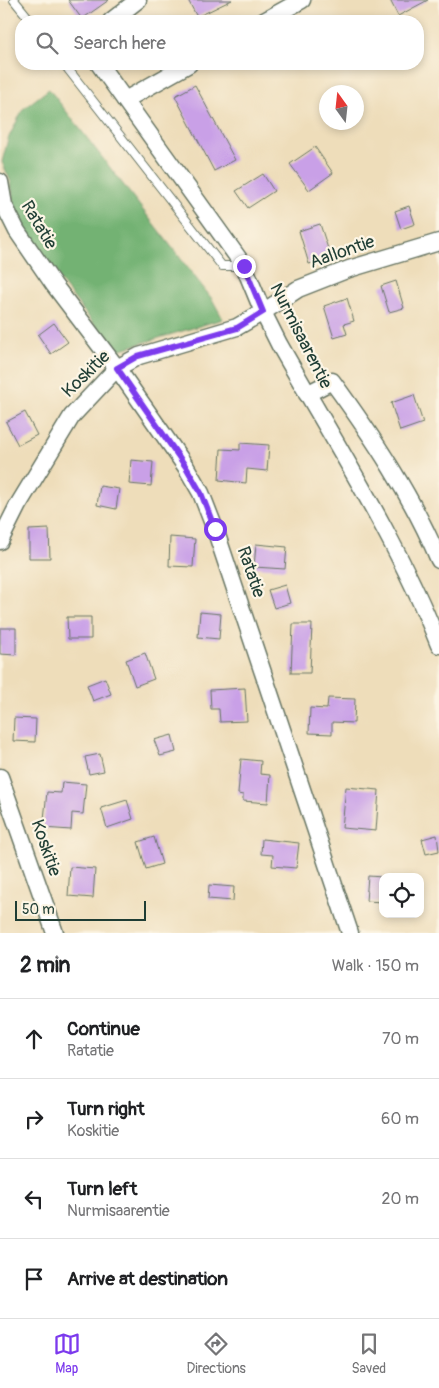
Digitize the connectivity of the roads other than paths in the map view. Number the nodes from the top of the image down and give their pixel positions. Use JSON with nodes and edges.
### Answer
{"nodes":[{"id":1,"x":14,"y":0,"type":"edge"},
{"id":2,"x":138,"y":0,"type":"edge"},
{"id":3,"x":302,"y":0,"type":"edge"},
{"id":4,"x":26,"y":15,"type":"edge"},
{"id":5,"x":119,"y":15,"type":"edge"},
{"id":6,"x":275,"y":15,"type":"edge"},
{"id":7,"x":69,"y":70,"type":"edge"},
{"id":8,"x":103,"y":70,"type":"edge"},
{"id":9,"x":178,"y":70,"type":"edge"},
{"id":10,"x":125,"y":100,"type":"junction"},
{"id":11,"x":0,"y":182,"type":"edge"},
{"id":12,"x":439,"y":242,"type":"edge"},
{"id":13,"x":244,"y":266,"type":"junction"},
{"id":14,"x":263,"y":312,"type":"junction"},
{"id":15,"x":117,"y":368,"type":"junction"},
{"id":16,"x":307,"y":394,"type":"junction"},
{"id":17,"x":435,"y":538,"type":"edge"},
{"id":18,"x":0,"y":541,"type":"edge"},
{"id":19,"x":439,"y":560,"type":"edge"},
{"id":20,"x":439,"y":645,"type":"edge"},
{"id":21,"x":0,"y":777,"type":"edge"},
{"id":22,"x":55,"y":933,"type":"edge"},
{"id":23,"x":350,"y":933,"type":"edge"}],
"edges":[{"from":1,"to":4,"type":"lane"},
{"from":2,"to":5,"type":"street"},
{"from":3,"to":6,"type":"street"},
{"from":7,"to":13,"type":"lane"},
{"from":8,"to":10,"type":"street","name":"Nurmisaarentie"},
{"from":9,"to":10,"type":"street"},
{"from":10,"to":13,"type":"street","name":"Nurmisaarentie"},
{"from":11,"to":15,"type":"street","name":"Ratatie"},
{"from":12,"to":14,"type":"street","name":"Aallontie"},
{"from":13,"to":14,"type":"street","name":"Nurmisaarentie"},
{"from":14,"to":15,"type":"street","name":"Koskitie"},
{"from":14,"to":16,"type":"street","name":"Nurmisaarentie"},
{"from":15,"to":18,"type":"street","name":"Koskitie"},
{"from":15,"to":23,"type":"street","name":"Ratatie"},
{"from":16,"to":17,"type":"street"},
{"from":16,"to":20,"type":"street","name":"Nurmisaarentie"},
{"from":17,"to":19,"type":"street"},
{"from":21,"to":22,"type":"street","name":"Koskitie"}]}
